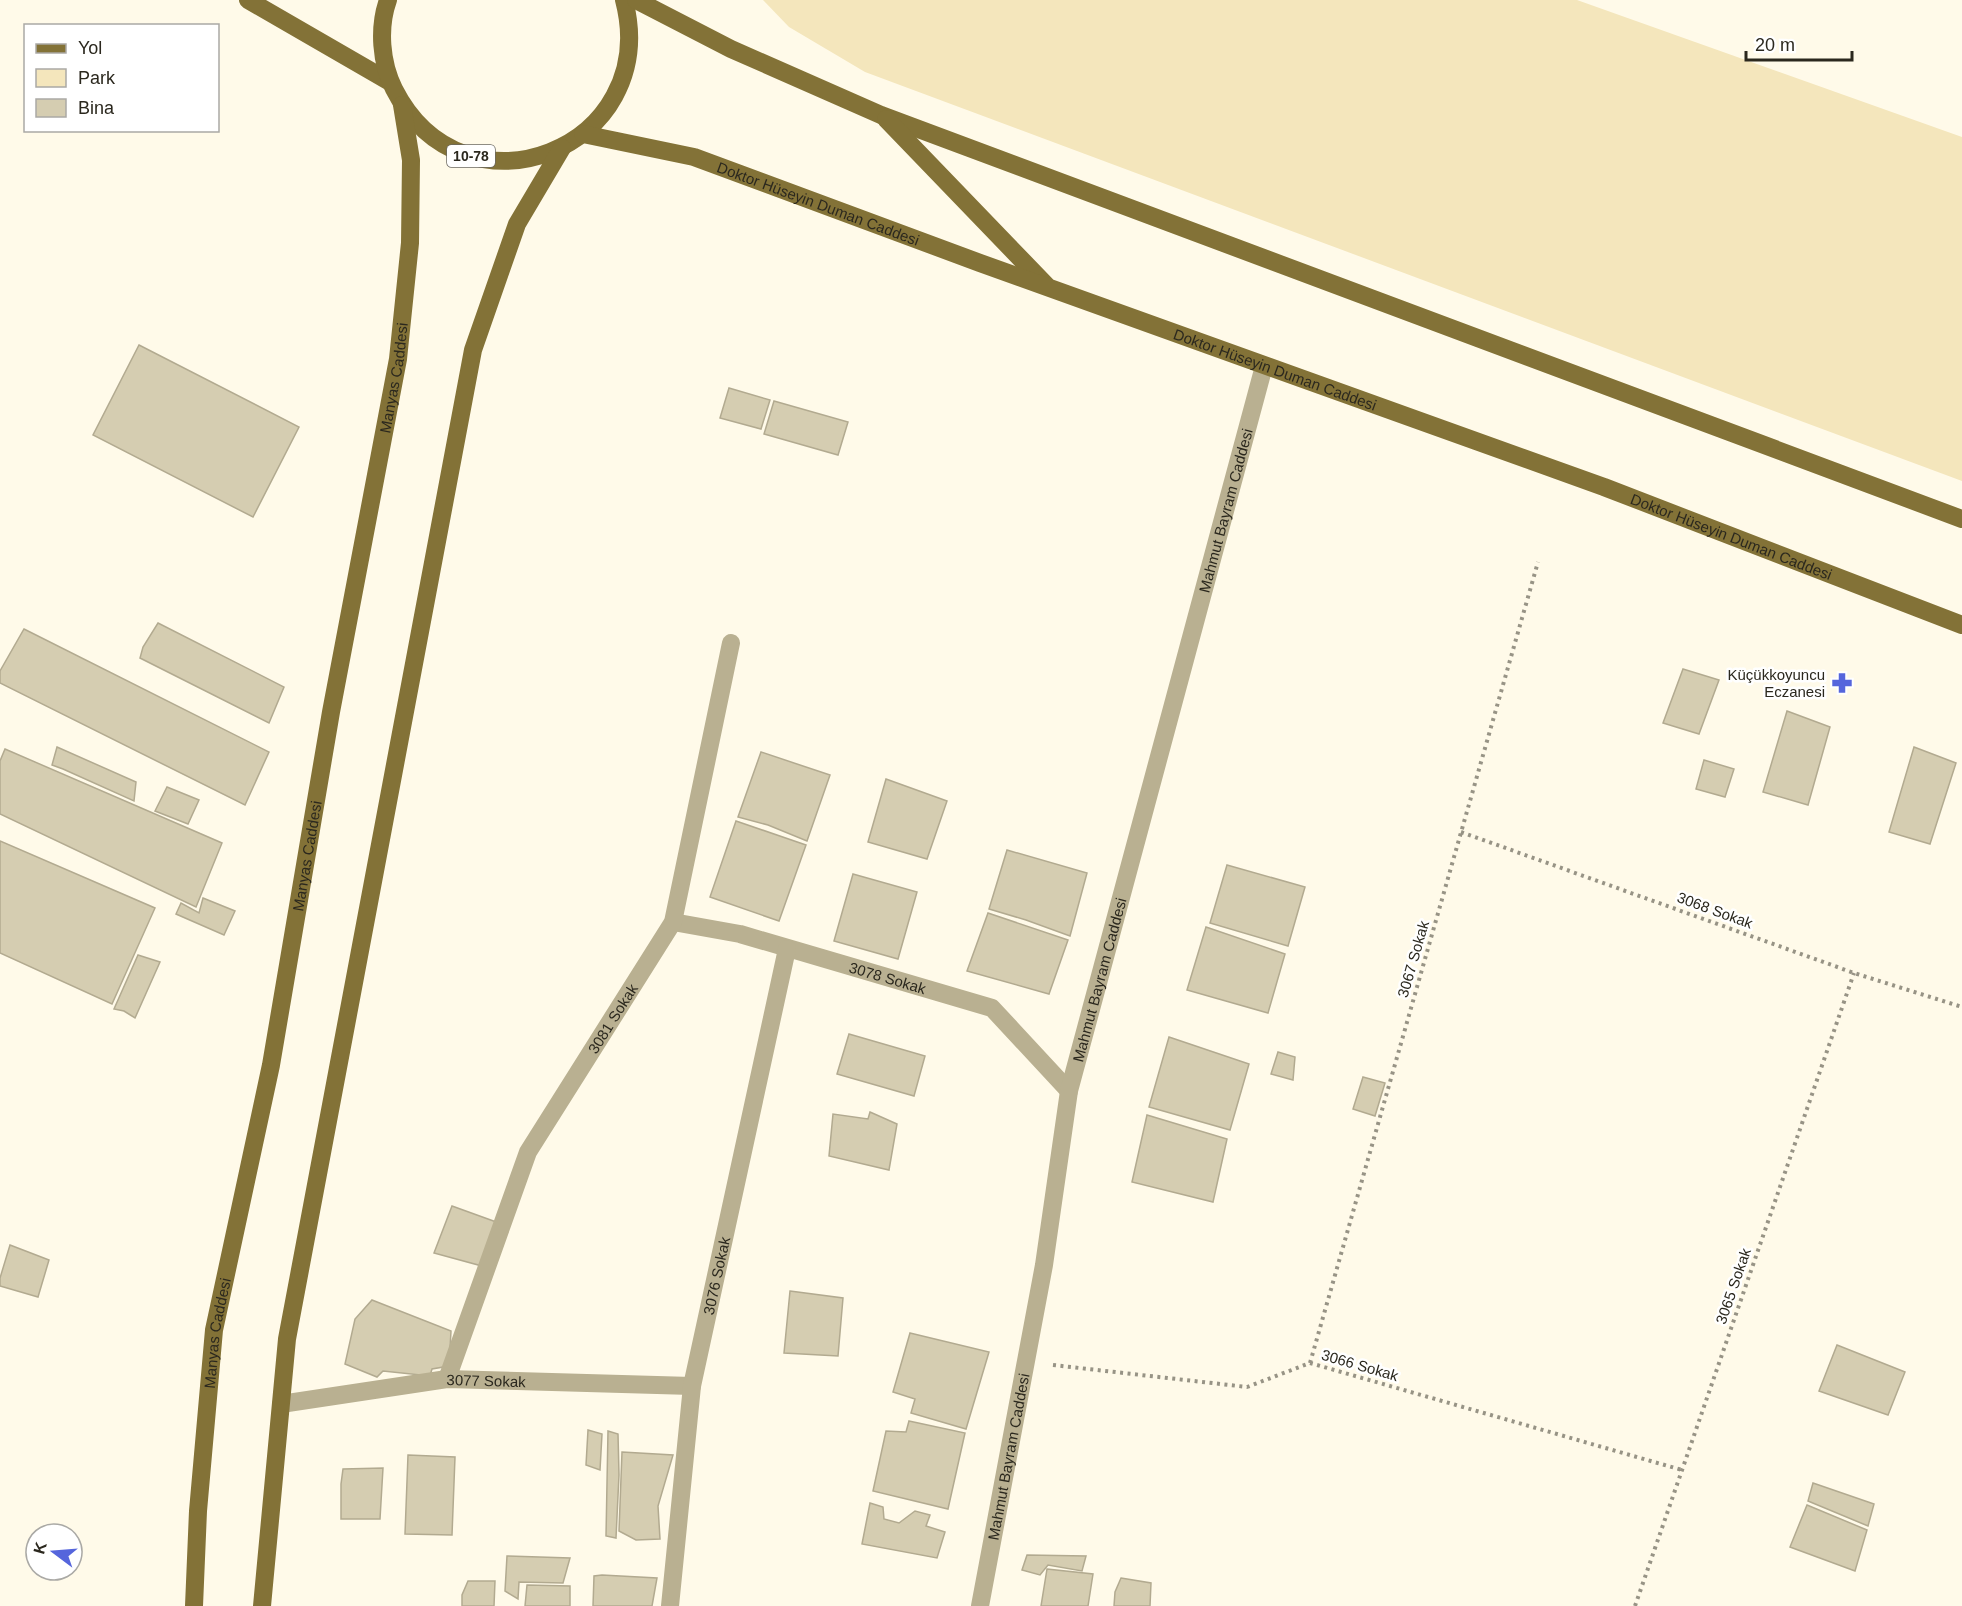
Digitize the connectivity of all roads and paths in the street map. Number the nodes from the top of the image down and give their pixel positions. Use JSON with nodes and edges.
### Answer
{"nodes":[{"id":1,"x":248,"y":0,"type":"edge"},
{"id":2,"x":388,"y":0,"type":"edge"},
{"id":3,"x":624,"y":0,"type":"edge"},
{"id":4,"x":636,"y":0,"type":"edge"},
{"id":5,"x":390,"y":82,"type":"junction"},
{"id":6,"x":402,"y":105,"type":"junction"},
{"id":7,"x":881,"y":115,"type":"junction"},
{"id":8,"x":583,"y":134,"type":"junction"},
{"id":9,"x":562,"y":148,"type":"junction"},
{"id":10,"x":1049,"y":288,"type":"junction"},
{"id":11,"x":1264,"y":366,"type":"junction"},
{"id":12,"x":1962,"y":519,"type":"edge"},
{"id":13,"x":1538,"y":562,"type":"dead end"},
{"id":14,"x":1962,"y":625,"type":"edge"},
{"id":15,"x":731,"y":643,"type":"dead end"},
{"id":16,"x":1461,"y":832,"type":"junction"},
{"id":17,"x":673,"y":922,"type":"junction"},
{"id":18,"x":787,"y":949,"type":"junction"},
{"id":19,"x":1854,"y":973,"type":"junction"},
{"id":20,"x":1962,"y":1007,"type":"edge"},
{"id":21,"x":1069,"y":1091,"type":"junction"},
{"id":22,"x":1026,"y":1361,"type":"junction"},
{"id":23,"x":1310,"y":1364,"type":"junction"},
{"id":24,"x":447,"y":1379,"type":"junction"},
{"id":25,"x":692,"y":1386,"type":"junction"},
{"id":26,"x":281,"y":1404,"type":"junction"},
{"id":27,"x":1682,"y":1470,"type":"junction"},
{"id":28,"x":194,"y":1606,"type":"edge"},
{"id":29,"x":262,"y":1606,"type":"edge"},
{"id":30,"x":670,"y":1606,"type":"edge"},
{"id":31,"x":980,"y":1606,"type":"edge"},
{"id":32,"x":1635,"y":1606,"type":"edge"}],
"edges":[{"from":1,"to":5,"type":"main road"},
{"from":2,"to":5,"type":"main road","name":"Manyas Caddesi","number":"10-78"},
{"from":3,"to":8,"type":"main road","name":"Manyas Caddesi","number":"10-78"},
{"from":4,"to":7,"type":"main road"},
{"from":5,"to":6,"type":"main road","name":"Manyas Caddesi","number":"10-78"},
{"from":6,"to":9,"type":"main road","name":"Manyas Caddesi","number":"10-78"},
{"from":6,"to":28,"type":"main road","name":"Manyas Caddesi"},
{"from":7,"to":10,"type":"main road"},
{"from":7,"to":12,"type":"main road"},
{"from":8,"to":9,"type":"main road","name":"Manyas Caddesi","number":"10-78"},
{"from":8,"to":10,"type":"main road","name":"Doktor Hüseyin Duman Caddesi"},
{"from":9,"to":26,"type":"main road","name":"Manyas Caddesi"},
{"from":10,"to":11,"type":"main road","name":"Doktor Hüseyin Duman Caddesi"},
{"from":11,"to":14,"type":"main road","name":"Doktor Hüseyin Duman Caddesi"},
{"from":11,"to":21,"type":"street","name":"Mahmut Bayram Caddesi"},
{"from":13,"to":16,"type":"path","name":"3067 Sokak"},
{"from":15,"to":17,"type":"street","name":"3081 Sokak"},
{"from":16,"to":19,"type":"path","name":"3068 Sokak"},
{"from":16,"to":23,"type":"path","name":"3067 Sokak"},
{"from":17,"to":18,"type":"street","name":"3078 Sokak"},
{"from":17,"to":24,"type":"street","name":"3081 Sokak"},
{"from":18,"to":21,"type":"street","name":"3078 Sokak"},
{"from":18,"to":25,"type":"street","name":"3076 Sokak"},
{"from":19,"to":20,"type":"path","name":"3068 Sokak"},
{"from":19,"to":27,"type":"path","name":"3065 Sokak"},
{"from":21,"to":22,"type":"street","name":"Mahmut Bayram Caddesi"},
{"from":22,"to":23,"type":"path","name":"3066 Sokak"},
{"from":22,"to":31,"type":"street","name":"Mahmut Bayram Caddesi"},
{"from":23,"to":27,"type":"path","name":"3066 Sokak"},
{"from":24,"to":25,"type":"street","name":"3077 Sokak"},
{"from":24,"to":26,"type":"street","name":"3077 Sokak"},
{"from":25,"to":30,"type":"street","name":"3076 Sokak"},
{"from":26,"to":29,"type":"main road","name":"Manyas Caddesi"},
{"from":27,"to":32,"type":"path","name":"3065 Sokak"}]}
